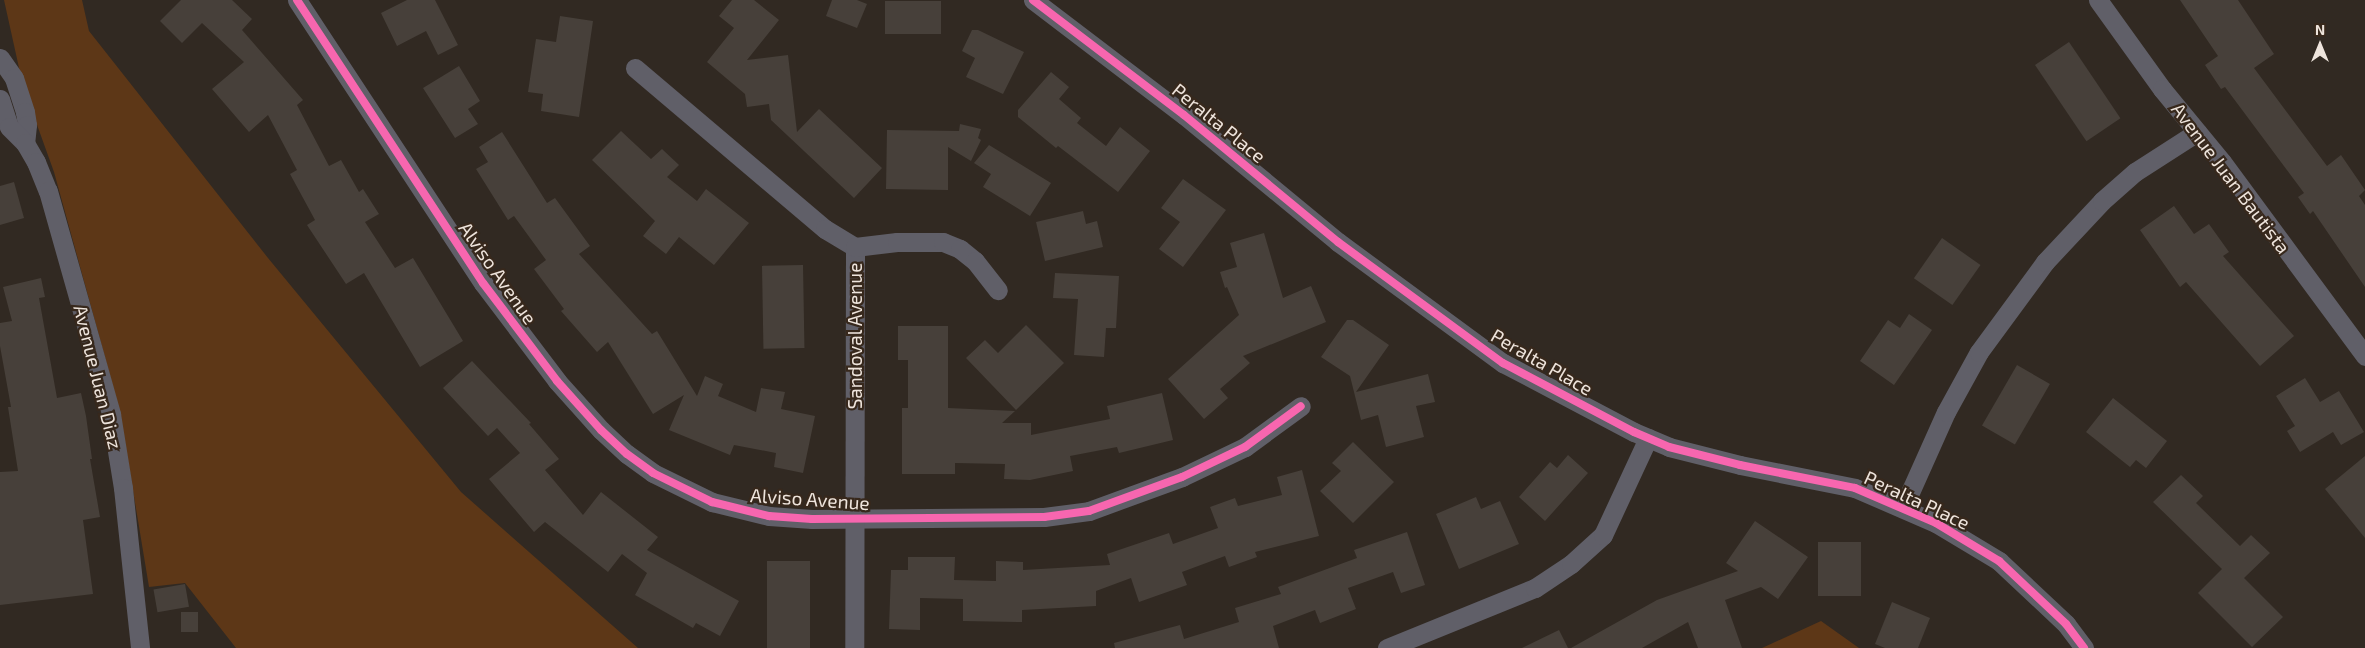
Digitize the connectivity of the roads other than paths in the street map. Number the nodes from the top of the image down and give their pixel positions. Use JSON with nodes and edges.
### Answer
{"nodes":[{"id":1,"x":296,"y":0,"type":"edge"},
{"id":2,"x":1033,"y":0,"type":"edge"},
{"id":3,"x":2098,"y":0,"type":"edge"},
{"id":4,"x":0,"y":58,"type":"edge"},
{"id":5,"x":635,"y":68,"type":"dead end"},
{"id":6,"x":0,"y":99,"type":"edge"},
{"id":7,"x":2197,"y":132,"type":"junction"},
{"id":8,"x":25,"y":144,"type":"junction"},
{"id":9,"x":854,"y":247,"type":"junction"},
{"id":10,"x":998,"y":290,"type":"dead end"},
{"id":11,"x":2365,"y":356,"type":"edge"},
{"id":12,"x":1301,"y":406,"type":"dead end"},
{"id":13,"x":1648,"y":438,"type":"junction"},
{"id":14,"x":1903,"y":508,"type":"junction"},
{"id":15,"x":854,"y":519,"type":"junction"},
{"id":16,"x":140,"y":648,"type":"edge"},
{"id":17,"x":854,"y":648,"type":"edge"},
{"id":18,"x":1387,"y":648,"type":"edge"},
{"id":19,"x":2084,"y":648,"type":"edge"}],
"edges":[{"from":1,"to":15,"type":"street","name":"Alviso Avenue"},
{"from":2,"to":13,"type":"street","name":"Peralta Place"},
{"from":3,"to":7,"type":"street","name":"Avenue Juan Bautista"},
{"from":4,"to":8,"type":"street"},
{"from":5,"to":9,"type":"street","name":"Sandoval Avenue"},
{"from":6,"to":8,"type":"street","name":"Avenue Juan Diaz"},
{"from":7,"to":11,"type":"street","name":"Avenue Juan Bautista"},
{"from":7,"to":14,"type":"street"},
{"from":8,"to":16,"type":"street","name":"Avenue Juan Diaz"},
{"from":9,"to":10,"type":"street"},
{"from":9,"to":15,"type":"street","name":"Sandoval Avenue"},
{"from":12,"to":15,"type":"street","name":"Alviso Avenue"},
{"from":13,"to":14,"type":"street","name":"Peralta Place"},
{"from":13,"to":18,"type":"street"},
{"from":14,"to":19,"type":"street","name":"Peralta Place"},
{"from":15,"to":17,"type":"street","name":"Sandoval Avenue"}]}
